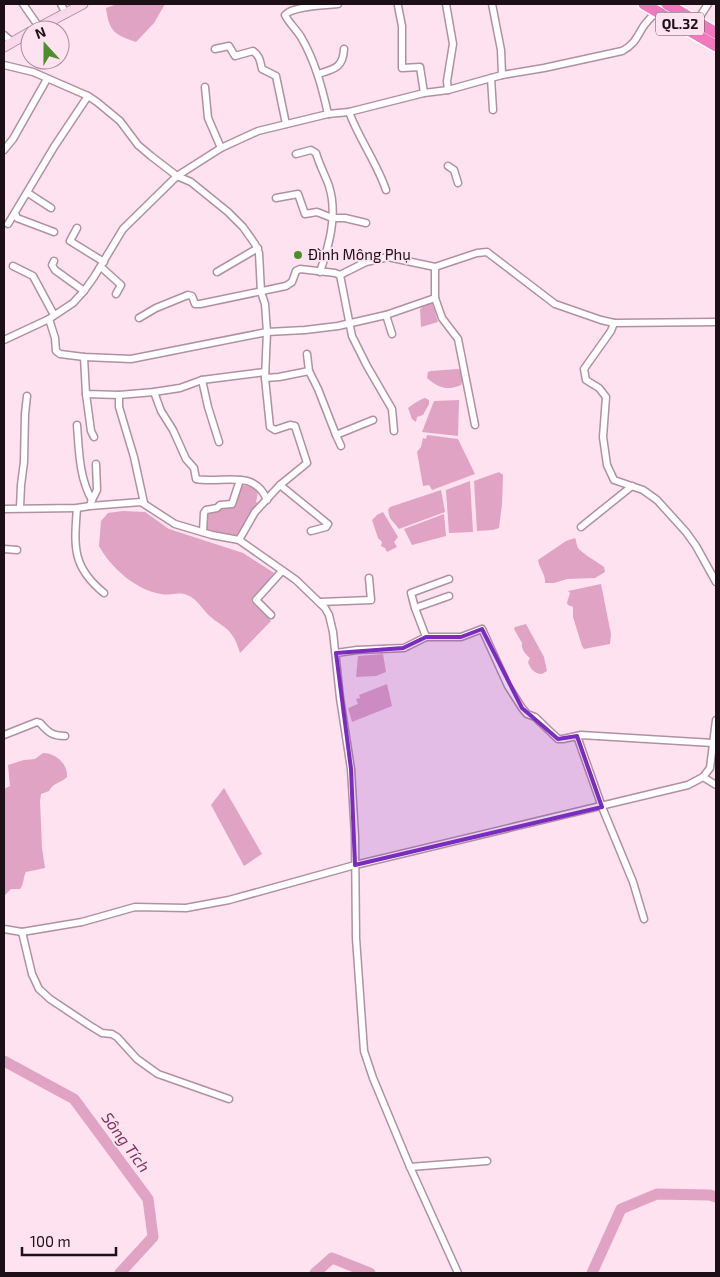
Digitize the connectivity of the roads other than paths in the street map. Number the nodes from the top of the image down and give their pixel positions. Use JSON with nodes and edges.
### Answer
{"nodes":[{"id":1,"x":23,"y":4,"type":"edge"},
{"id":2,"x":60,"y":4,"type":"edge"},
{"id":3,"x":83,"y":4,"type":"edge"},
{"id":4,"x":338,"y":4,"type":"edge"},
{"id":5,"x":446,"y":4,"type":"edge"},
{"id":6,"x":492,"y":4,"type":"edge"},
{"id":7,"x":644,"y":4,"type":"edge"},
{"id":8,"x":667,"y":4,"type":"edge"},
{"id":9,"x":708,"y":4,"type":"edge"},
{"id":10,"x":398,"y":6,"type":"dead end"},
{"id":11,"x":657,"y":10,"type":"junction"},
{"id":12,"x":66,"y":14,"type":"junction"},
{"id":13,"x":32,"y":20,"type":"edge"},
{"id":14,"x":53,"y":20,"type":"edge"},
{"id":15,"x":697,"y":21,"type":"junction"},
{"id":16,"x":716,"y":32,"type":"edge"},
{"id":17,"x":4,"y":35,"type":"edge"},
{"id":18,"x":20,"y":38,"type":"edge"},
{"id":19,"x":12,"y":42,"type":"junction"},
{"id":20,"x":716,"y":46,"type":"edge"},
{"id":21,"x":4,"y":47,"type":"edge"},
{"id":22,"x":215,"y":49,"type":"dead end"},
{"id":23,"x":344,"y":49,"type":"dead end"},
{"id":24,"x":4,"y":65,"type":"edge"},
{"id":25,"x":318,"y":74,"type":"junction"},
{"id":26,"x":502,"y":75,"type":"junction"},
{"id":27,"x":491,"y":78,"type":"junction"},
{"id":28,"x":47,"y":79,"type":"junction"},
{"id":29,"x":205,"y":87,"type":"dead end"},
{"id":30,"x":448,"y":90,"type":"junction"},
{"id":31,"x":424,"y":93,"type":"junction"},
{"id":32,"x":88,"y":96,"type":"junction"},
{"id":33,"x":493,"y":110,"type":"dead end"},
{"id":34,"x":349,"y":112,"type":"junction"},
{"id":35,"x":328,"y":114,"type":"junction"},
{"id":36,"x":286,"y":124,"type":"junction"},
{"id":37,"x":221,"y":148,"type":"junction"},
{"id":38,"x":4,"y":150,"type":"edge"},
{"id":39,"x":296,"y":154,"type":"dead end"},
{"id":40,"x":448,"y":166,"type":"dead end"},
{"id":41,"x":177,"y":176,"type":"junction"},
{"id":42,"x":458,"y":183,"type":"dead end"},
{"id":43,"x":386,"y":190,"type":"dead end"},
{"id":44,"x":28,"y":193,"type":"junction"},
{"id":45,"x":276,"y":198,"type":"dead end"},
{"id":46,"x":52,"y":208,"type":"dead end"},
{"id":47,"x":15,"y":213,"type":"junction"},
{"id":48,"x":332,"y":218,"type":"junction"},
{"id":49,"x":8,"y":224,"type":"dead end"},
{"id":50,"x":366,"y":224,"type":"dead end"},
{"id":51,"x":77,"y":228,"type":"dead end"},
{"id":52,"x":54,"y":232,"type":"dead end"},
{"id":53,"x":258,"y":248,"type":"junction"},
{"id":54,"x":54,"y":261,"type":"dead end"},
{"id":55,"x":102,"y":265,"type":"junction"},
{"id":56,"x":14,"y":266,"type":"dead end"},
{"id":57,"x":435,"y":267,"type":"junction"},
{"id":58,"x":217,"y":272,"type":"dead end"},
{"id":59,"x":320,"y":272,"type":"junction"},
{"id":60,"x":340,"y":275,"type":"junction"},
{"id":61,"x":84,"y":292,"type":"junction"},
{"id":62,"x":261,"y":292,"type":"junction"},
{"id":63,"x":116,"y":294,"type":"dead end"},
{"id":64,"x":435,"y":298,"type":"junction"},
{"id":65,"x":386,"y":315,"type":"junction"},
{"id":66,"x":52,"y":317,"type":"junction"},
{"id":67,"x":139,"y":318,"type":"dead end"},
{"id":68,"x":716,"y":322,"type":"edge"},
{"id":69,"x":348,"y":323,"type":"junction"},
{"id":70,"x":614,"y":323,"type":"junction"},
{"id":71,"x":267,"y":332,"type":"junction"},
{"id":72,"x":392,"y":334,"type":"dead end"},
{"id":73,"x":4,"y":340,"type":"edge"},
{"id":74,"x":307,"y":354,"type":"dead end"},
{"id":75,"x":84,"y":357,"type":"junction"},
{"id":76,"x":309,"y":371,"type":"junction"},
{"id":77,"x":265,"y":375,"type":"junction"},
{"id":78,"x":202,"y":380,"type":"junction"},
{"id":79,"x":154,"y":392,"type":"junction"},
{"id":80,"x":86,"y":394,"type":"junction"},
{"id":81,"x":119,"y":395,"type":"junction"},
{"id":82,"x":27,"y":396,"type":"dead end"},
{"id":83,"x":373,"y":420,"type":"dead end"},
{"id":84,"x":77,"y":425,"type":"dead end"},
{"id":85,"x":475,"y":425,"type":"dead end"},
{"id":86,"x":394,"y":431,"type":"dead end"},
{"id":87,"x":336,"y":435,"type":"junction"},
{"id":88,"x":94,"y":437,"type":"dead end"},
{"id":89,"x":219,"y":442,"type":"dead end"},
{"id":90,"x":341,"y":446,"type":"dead end"},
{"id":91,"x":96,"y":464,"type":"dead end"},
{"id":92,"x":240,"y":480,"type":"junction"},
{"id":93,"x":280,"y":485,"type":"junction"},
{"id":94,"x":632,"y":486,"type":"junction"},
{"id":95,"x":267,"y":500,"type":"junction"},
{"id":96,"x":91,"y":503,"type":"junction"},
{"id":97,"x":144,"y":503,"type":"junction"},
{"id":98,"x":20,"y":508,"type":"junction"},
{"id":99,"x":77,"y":508,"type":"junction"},
{"id":100,"x":4,"y":509,"type":"edge"},
{"id":101,"x":581,"y":527,"type":"dead end"},
{"id":102,"x":311,"y":531,"type":"dead end"},
{"id":103,"x":202,"y":532,"type":"junction"},
{"id":104,"x":238,"y":540,"type":"junction"},
{"id":105,"x":4,"y":549,"type":"edge"},
{"id":106,"x":17,"y":550,"type":"dead end"},
{"id":107,"x":282,"y":571,"type":"junction"},
{"id":108,"x":369,"y":578,"type":"dead end"},
{"id":109,"x":449,"y":579,"type":"dead end"},
{"id":110,"x":716,"y":582,"type":"edge"},
{"id":111,"x":104,"y":593,"type":"dead end"},
{"id":112,"x":449,"y":596,"type":"dead end"},
{"id":113,"x":320,"y":602,"type":"junction"},
{"id":114,"x":416,"y":608,"type":"junction"},
{"id":115,"x":271,"y":615,"type":"dead end"},
{"id":116,"x":426,"y":637,"type":"junction"},
{"id":117,"x":336,"y":653,"type":"junction"},
{"id":118,"x":716,"y":720,"type":"edge"},
{"id":119,"x":4,"y":735,"type":"edge"},
{"id":120,"x":65,"y":736,"type":"dead end"},
{"id":121,"x":577,"y":736,"type":"junction"},
{"id":122,"x":713,"y":743,"type":"junction"},
{"id":123,"x":703,"y":777,"type":"junction"},
{"id":124,"x":716,"y":786,"type":"edge"},
{"id":125,"x":602,"y":807,"type":"junction"},
{"id":126,"x":354,"y":865,"type":"junction"},
{"id":127,"x":644,"y":919,"type":"dead end"},
{"id":128,"x":4,"y":929,"type":"edge"},
{"id":129,"x":22,"y":932,"type":"junction"},
{"id":130,"x":229,"y":1099,"type":"dead end"},
{"id":131,"x":487,"y":1161,"type":"dead end"},
{"id":132,"x":410,"y":1167,"type":"junction"},
{"id":133,"x":458,"y":1273,"type":"edge"}],
"edges":[{"from":1,"to":13,"type":"street"},
{"from":2,"to":12,"type":"street"},
{"from":3,"to":12,"type":"street"},
{"from":4,"to":25,"type":"street"},
{"from":5,"to":30,"type":"street"},
{"from":6,"to":26,"type":"street"},
{"from":7,"to":11,"type":"highway","number":"QL.32"},
{"from":8,"to":15,"type":"highway","number":"QL.32"},
{"from":9,"to":15,"type":"street"},
{"from":10,"to":31,"type":"street"},
{"from":11,"to":20,"type":"highway","number":"QL.32"},
{"from":11,"to":26,"type":"street"},
{"from":12,"to":14,"type":"street"},
{"from":15,"to":16,"type":"highway","number":"QL.32"},
{"from":17,"to":19,"type":"street"},
{"from":18,"to":19,"type":"street"},
{"from":19,"to":21,"type":"street"},
{"from":22,"to":36,"type":"street"},
{"from":23,"to":25,"type":"street"},
{"from":24,"to":28,"type":"street"},
{"from":25,"to":35,"type":"street"},
{"from":26,"to":27,"type":"street"},
{"from":27,"to":30,"type":"street"},
{"from":27,"to":33,"type":"street"},
{"from":28,"to":32,"type":"street"},
{"from":28,"to":38,"type":"street"},
{"from":29,"to":37,"type":"street"},
{"from":30,"to":31,"type":"street"},
{"from":31,"to":34,"type":"street"},
{"from":32,"to":41,"type":"street"},
{"from":32,"to":44,"type":"street"},
{"from":34,"to":35,"type":"street"},
{"from":34,"to":43,"type":"street"},
{"from":35,"to":36,"type":"street"},
{"from":36,"to":37,"type":"street"},
{"from":37,"to":41,"type":"street"},
{"from":39,"to":48,"type":"street"},
{"from":40,"to":42,"type":"street"},
{"from":41,"to":53,"type":"street"},
{"from":41,"to":55,"type":"street"},
{"from":44,"to":46,"type":"street"},
{"from":44,"to":47,"type":"street"},
{"from":45,"to":48,"type":"street"},
{"from":47,"to":49,"type":"street"},
{"from":47,"to":52,"type":"street"},
{"from":48,"to":50,"type":"street"},
{"from":48,"to":59,"type":"street"},
{"from":51,"to":55,"type":"street"},
{"from":53,"to":58,"type":"street"},
{"from":53,"to":62,"type":"street"},
{"from":54,"to":61,"type":"street"},
{"from":55,"to":61,"type":"street"},
{"from":55,"to":63,"type":"street"},
{"from":56,"to":66,"type":"street"},
{"from":57,"to":60,"type":"street"},
{"from":57,"to":64,"type":"street"},
{"from":57,"to":70,"type":"street"},
{"from":59,"to":60,"type":"street"},
{"from":59,"to":62,"type":"street"},
{"from":60,"to":69,"type":"street"},
{"from":61,"to":66,"type":"street"},
{"from":62,"to":67,"type":"street"},
{"from":62,"to":71,"type":"street"},
{"from":64,"to":65,"type":"street"},
{"from":64,"to":85,"type":"street"},
{"from":65,"to":69,"type":"street"},
{"from":65,"to":72,"type":"street"},
{"from":66,"to":73,"type":"street"},
{"from":66,"to":75,"type":"street"},
{"from":68,"to":70,"type":"street"},
{"from":69,"to":71,"type":"street"},
{"from":69,"to":86,"type":"street"},
{"from":70,"to":94,"type":"street"},
{"from":71,"to":75,"type":"street"},
{"from":71,"to":77,"type":"street"},
{"from":74,"to":76,"type":"street"},
{"from":75,"to":80,"type":"street"},
{"from":76,"to":77,"type":"street"},
{"from":76,"to":87,"type":"street"},
{"from":77,"to":78,"type":"street"},
{"from":77,"to":93,"type":"street"},
{"from":78,"to":79,"type":"street"},
{"from":78,"to":89,"type":"street"},
{"from":79,"to":81,"type":"street"},
{"from":79,"to":92,"type":"street"},
{"from":80,"to":81,"type":"street"},
{"from":80,"to":88,"type":"street"},
{"from":81,"to":97,"type":"street"},
{"from":82,"to":98,"type":"street"},
{"from":83,"to":87,"type":"street"},
{"from":84,"to":96,"type":"street"},
{"from":87,"to":90,"type":"street"},
{"from":91,"to":96,"type":"street"},
{"from":92,"to":95,"type":"street"},
{"from":92,"to":103,"type":"street"},
{"from":93,"to":95,"type":"street"},
{"from":93,"to":102,"type":"street"},
{"from":94,"to":101,"type":"street"},
{"from":94,"to":110,"type":"street"},
{"from":95,"to":104,"type":"street"},
{"from":96,"to":97,"type":"street"},
{"from":96,"to":99,"type":"street"},
{"from":97,"to":103,"type":"street"},
{"from":98,"to":99,"type":"street"},
{"from":98,"to":100,"type":"street"},
{"from":99,"to":111,"type":"street"},
{"from":103,"to":104,"type":"street"},
{"from":104,"to":107,"type":"street"},
{"from":105,"to":106,"type":"street"},
{"from":107,"to":113,"type":"street"},
{"from":107,"to":115,"type":"street"},
{"from":108,"to":113,"type":"street"},
{"from":109,"to":114,"type":"street"},
{"from":112,"to":114,"type":"street"},
{"from":113,"to":117,"type":"street"},
{"from":114,"to":116,"type":"street"},
{"from":116,"to":117,"type":"street"},
{"from":116,"to":121,"type":"street"},
{"from":117,"to":126,"type":"street"},
{"from":118,"to":122,"type":"street"},
{"from":119,"to":120,"type":"street"},
{"from":121,"to":122,"type":"street"},
{"from":121,"to":125,"type":"street"},
{"from":122,"to":123,"type":"street"},
{"from":123,"to":124,"type":"street"},
{"from":123,"to":125,"type":"street"},
{"from":125,"to":126,"type":"street"},
{"from":125,"to":127,"type":"street"},
{"from":126,"to":129,"type":"street"},
{"from":126,"to":132,"type":"street"},
{"from":128,"to":129,"type":"street"},
{"from":129,"to":130,"type":"street"},
{"from":131,"to":132,"type":"street"},
{"from":132,"to":133,"type":"street"}]}
